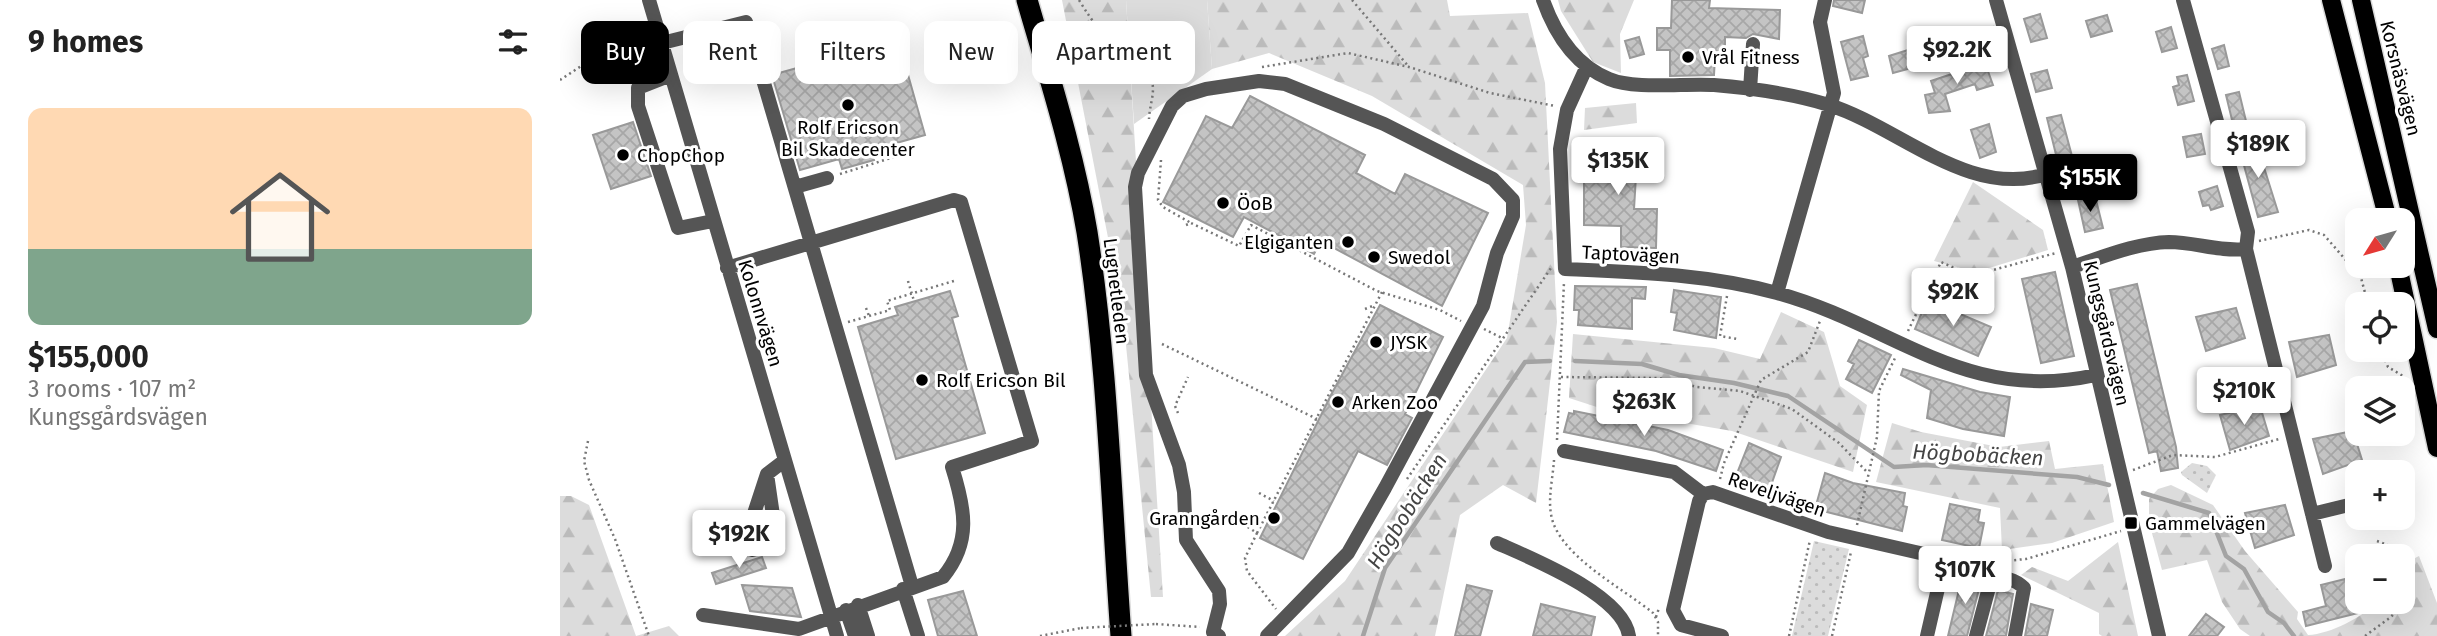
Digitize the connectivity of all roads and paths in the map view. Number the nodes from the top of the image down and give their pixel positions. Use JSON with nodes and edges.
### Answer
{"nodes":[{"id":1,"x":649,"y":0,"type":"edge"},
{"id":2,"x":1027,"y":0,"type":"edge"},
{"id":3,"x":1079,"y":0,"type":"edge"},
{"id":4,"x":1352,"y":0,"type":"edge"},
{"id":5,"x":1543,"y":0,"type":"edge"},
{"id":6,"x":1825,"y":0,"type":"edge"},
{"id":7,"x":1996,"y":0,"type":"edge"},
{"id":8,"x":2183,"y":0,"type":"edge"},
{"id":9,"x":2331,"y":0,"type":"edge"},
{"id":10,"x":2361,"y":0,"type":"edge"},
{"id":11,"x":654,"y":19,"type":"joint"},
{"id":12,"x":669,"y":41,"type":"edge"},
{"id":13,"x":1753,"y":44,"type":"dead end"},
{"id":14,"x":1587,"y":66,"type":"junction"},
{"id":15,"x":1409,"y":67,"type":"junction"},
{"id":16,"x":669,"y":68,"type":"edge"},
{"id":17,"x":1260,"y":68,"type":"dead end"},
{"id":18,"x":671,"y":75,"type":"junction"},
{"id":19,"x":560,"y":80,"type":"edge"},
{"id":20,"x":1185,"y":85,"type":"dead end"},
{"id":21,"x":1750,"y":90,"type":"junction"},
{"id":22,"x":1830,"y":106,"type":"junction"},
{"id":23,"x":1567,"y":110,"type":"junction"},
{"id":24,"x":894,"y":157,"type":"dead end"},
{"id":25,"x":2046,"y":173,"type":"junction"},
{"id":26,"x":827,"y":178,"type":"joint"},
{"id":27,"x":795,"y":187,"type":"junction"},
{"id":28,"x":2385,"y":208,"type":"edge"},
{"id":29,"x":713,"y":221,"type":"junction"},
{"id":30,"x":1186,"y":226,"type":"dead end"},
{"id":31,"x":811,"y":242,"type":"junction"},
{"id":32,"x":2247,"y":242,"type":"junction"},
{"id":33,"x":2059,"y":252,"type":"dead end"},
{"id":34,"x":1565,"y":253,"type":"junction"},
{"id":35,"x":2345,"y":262,"type":"edge"},
{"id":36,"x":2073,"y":267,"type":"junction"},
{"id":37,"x":727,"y":268,"type":"junction"},
{"id":38,"x":1565,"y":269,"type":"junction"},
{"id":39,"x":2393,"y":278,"type":"edge"},
{"id":40,"x":957,"y":280,"type":"dead end"},
{"id":41,"x":908,"y":281,"type":"dead end"},
{"id":42,"x":1729,"y":283,"type":"junction"},
{"id":43,"x":1382,"y":292,"type":"junction"},
{"id":44,"x":912,"y":293,"type":"junction"},
{"id":45,"x":1777,"y":293,"type":"junction"},
{"id":46,"x":914,"y":301,"type":"dead end"},
{"id":47,"x":1375,"y":305,"type":"junction"},
{"id":48,"x":866,"y":308,"type":"dead end"},
{"id":49,"x":1366,"y":309,"type":"dead end"},
{"id":50,"x":1825,"y":310,"type":"junction"},
{"id":51,"x":869,"y":316,"type":"junction"},
{"id":52,"x":1472,"y":324,"type":"junction"},
{"id":53,"x":836,"y":326,"type":"junction"},
{"id":54,"x":2437,"y":329,"type":"edge"},
{"id":55,"x":1502,"y":338,"type":"junction"},
{"id":56,"x":1350,"y":339,"type":"dead end"},
{"id":57,"x":1737,"y":339,"type":"dead end"},
{"id":58,"x":1356,"y":342,"type":"junction"},
{"id":59,"x":1162,"y":344,"type":"dead end"},
{"id":60,"x":1901,"y":345,"type":"junction"},
{"id":61,"x":2386,"y":362,"type":"edge"},
{"id":62,"x":2096,"y":375,"type":"junction"},
{"id":63,"x":2403,"y":376,"type":"dead end"},
{"id":64,"x":1188,"y":377,"type":"dead end"},
{"id":65,"x":1561,"y":377,"type":"junction"},
{"id":66,"x":1755,"y":395,"type":"junction"},
{"id":67,"x":1320,"y":400,"type":"dead end"},
{"id":68,"x":1324,"y":405,"type":"junction"},
{"id":69,"x":1178,"y":413,"type":"dead end"},
{"id":70,"x":1317,"y":419,"type":"junction"},
{"id":71,"x":1302,"y":434,"type":"dead end"},
{"id":72,"x":1308,"y":434,"type":"junction"},
{"id":73,"x":2292,"y":435,"type":"junction"},
{"id":74,"x":588,"y":441,"type":"dead end"},
{"id":75,"x":2437,"y":448,"type":"edge"},
{"id":76,"x":1564,"y":451,"type":"dead end"},
{"id":77,"x":784,"y":461,"type":"junction"},
{"id":78,"x":1871,"y":465,"type":"dead end"},
{"id":79,"x":1285,"y":467,"type":"dead end"},
{"id":80,"x":1289,"y":472,"type":"junction"},
{"id":81,"x":767,"y":474,"type":"dead end"},
{"id":82,"x":1869,"y":474,"type":"dead end"},
{"id":83,"x":2120,"y":478,"type":"junction"},
{"id":84,"x":1720,"y":479,"type":"dead end"},
{"id":85,"x":1406,"y":480,"type":"dead end"},
{"id":86,"x":1259,"y":493,"type":"dead end"},
{"id":87,"x":1703,"y":495,"type":"junction"},
{"id":88,"x":1274,"y":500,"type":"junction"},
{"id":89,"x":2345,"y":506,"type":"edge"},
{"id":90,"x":2312,"y":514,"type":"junction"},
{"id":91,"x":1243,"y":524,"type":"dead end"},
{"id":92,"x":1813,"y":526,"type":"junction"},
{"id":93,"x":2123,"y":530,"type":"dead end"},
{"id":94,"x":1257,"y":533,"type":"junction"},
{"id":95,"x":2378,"y":541,"type":"dead end"},
{"id":96,"x":1497,"y":543,"type":"dead end"},
{"id":97,"x":2386,"y":544,"type":"edge"},
{"id":98,"x":1948,"y":566,"type":"dead end"},
{"id":99,"x":2325,"y":566,"type":"dead end"},
{"id":100,"x":907,"y":588,"type":"junction"},
{"id":101,"x":852,"y":608,"type":"junction"},
{"id":102,"x":2394,"y":614,"type":"edge"},
{"id":103,"x":704,"y":615,"type":"dead end"},
{"id":104,"x":831,"y":615,"type":"junction"},
{"id":105,"x":1283,"y":617,"type":"junction"},
{"id":106,"x":1216,"y":634,"type":"edge"},
{"id":107,"x":649,"y":636,"type":"edge"},
{"id":108,"x":837,"y":636,"type":"edge"},
{"id":109,"x":855,"y":636,"type":"edge"},
{"id":110,"x":868,"y":636,"type":"edge"},
{"id":111,"x":918,"y":636,"type":"edge"},
{"id":112,"x":1040,"y":636,"type":"edge"},
{"id":113,"x":1121,"y":636,"type":"edge"},
{"id":114,"x":1267,"y":636,"type":"edge"},
{"id":115,"x":1629,"y":636,"type":"edge"},
{"id":116,"x":1658,"y":636,"type":"edge"},
{"id":117,"x":1723,"y":636,"type":"edge"},
{"id":118,"x":1789,"y":636,"type":"edge"},
{"id":119,"x":1927,"y":636,"type":"edge"},
{"id":120,"x":1976,"y":636,"type":"edge"},
{"id":121,"x":2015,"y":636,"type":"edge"},
{"id":122,"x":2159,"y":636,"type":"edge"},
{"id":123,"x":2365,"y":636,"type":"edge"}],
"edges":[{"from":1,"to":11,"type":"street","name":"Kolonnvägen"},
{"from":2,"to":113,"type":"highway","name":"Lugnetleden"},
{"from":3,"to":20,"type":"path"},
{"from":4,"to":15,"type":"path"},
{"from":5,"to":14,"type":"street"},
{"from":6,"to":22,"type":"street"},
{"from":7,"to":25,"type":"street","name":"Kungsgårdsvägen"},
{"from":8,"to":32,"type":"street"},
{"from":9,"to":28,"type":"main road"},
{"from":10,"to":54,"type":"main road","name":"Korsnäsvägen"},
{"from":11,"to":19,"type":"path"},
{"from":12,"to":27,"type":"street"},
{"from":13,"to":21,"type":"street"},
{"from":14,"to":21,"type":"street"},
{"from":14,"to":23,"type":"street","name":"Taptovägen"},
{"from":15,"to":17,"type":"path"},
{"from":15,"to":23,"type":"path"},
{"from":16,"to":18,"type":"street","name":"Kolonnvägen"},
{"from":18,"to":29,"type":"street","name":"Kolonnvägen"},
{"from":18,"to":29,"type":"street"},
{"from":21,"to":22,"type":"street"},
{"from":22,"to":25,"type":"street"},
{"from":22,"to":45,"type":"street"},
{"from":23,"to":34,"type":"street","name":"Taptovägen"},
{"from":24,"to":26,"type":"path"},
{"from":25,"to":36,"type":"street","name":"Kungsgårdsvägen"},
{"from":26,"to":27,"type":"street"},
{"from":27,"to":31,"type":"street"},
{"from":29,"to":37,"type":"street","name":"Kolonnvägen"},
{"from":30,"to":43,"type":"path"},
{"from":31,"to":37,"type":"street"},
{"from":31,"to":53,"type":"street"},
{"from":31,"to":100,"type":"street"},
{"from":32,"to":35,"type":"path"},
{"from":32,"to":36,"type":"street"},
{"from":32,"to":73,"type":"street"},
{"from":33,"to":60,"type":"path"},
{"from":34,"to":38,"type":"street","name":"Taptovägen"},
{"from":34,"to":55,"type":"path"},
{"from":36,"to":62,"type":"street","name":"Kungsgårdsvägen"},
{"from":37,"to":77,"type":"street","name":"Kolonnvägen"},
{"from":38,"to":42,"type":"street","name":"Taptovägen"},
{"from":38,"to":65,"type":"path"},
{"from":39,"to":75,"type":"main road"},
{"from":40,"to":44,"type":"path"},
{"from":41,"to":44,"type":"path"},
{"from":42,"to":45,"type":"street","name":"Taptovägen"},
{"from":42,"to":57,"type":"path"},
{"from":43,"to":47,"type":"path"},
{"from":43,"to":52,"type":"path"},
{"from":44,"to":46,"type":"path"},
{"from":44,"to":51,"type":"path"},
{"from":45,"to":50,"type":"street","name":"Taptovägen"},
{"from":47,"to":49,"type":"path"},
{"from":47,"to":58,"type":"path"},
{"from":48,"to":51,"type":"path"},
{"from":50,"to":60,"type":"street","name":"Taptovägen"},
{"from":50,"to":66,"type":"path"},
{"from":51,"to":53,"type":"path"},
{"from":52,"to":55,"type":"path"},
{"from":52,"to":105,"type":"street"},
{"from":52,"to":106,"type":"street"},
{"from":53,"to":100,"type":"street"},
{"from":55,"to":85,"type":"path"},
{"from":56,"to":58,"type":"path"},
{"from":58,"to":68,"type":"path"},
{"from":59,"to":70,"type":"path"},
{"from":60,"to":62,"type":"street","name":"Taptovägen"},
{"from":60,"to":78,"type":"path"},
{"from":61,"to":63,"type":"path"},
{"from":62,"to":83,"type":"street","name":"Kungsgårdsvägen"},
{"from":64,"to":69,"type":"path"},
{"from":65,"to":66,"type":"path"},
{"from":65,"to":116,"type":"path"},
{"from":66,"to":82,"type":"path"},
{"from":66,"to":84,"type":"path"},
{"from":67,"to":68,"type":"path"},
{"from":68,"to":70,"type":"path"},
{"from":70,"to":72,"type":"path"},
{"from":71,"to":72,"type":"path"},
{"from":72,"to":80,"type":"path"},
{"from":73,"to":83,"type":"path"},
{"from":73,"to":90,"type":"street"},
{"from":74,"to":107,"type":"path"},
{"from":76,"to":87,"type":"street"},
{"from":77,"to":81,"type":"street"},
{"from":77,"to":104,"type":"street","name":"Kolonnvägen"},
{"from":79,"to":80,"type":"path"},
{"from":80,"to":88,"type":"path"},
{"from":83,"to":122,"type":"street","name":"Kungsgårdsvägen"},
{"from":86,"to":88,"type":"path"},
{"from":87,"to":92,"type":"street","name":"Reveljvägen"},
{"from":87,"to":117,"type":"street","name":"Reveljvägen"},
{"from":88,"to":94,"type":"path"},
{"from":89,"to":90,"type":"street"},
{"from":90,"to":99,"type":"street"},
{"from":91,"to":94,"type":"path"},
{"from":92,"to":118,"type":"path"},
{"from":92,"to":119,"type":"street","name":"Reveljvägen"},
{"from":93,"to":98,"type":"path"},
{"from":94,"to":105,"type":"path"},
{"from":95,"to":97,"type":"path"},
{"from":96,"to":115,"type":"street"},
{"from":100,"to":101,"type":"street"},
{"from":100,"to":111,"type":"street"},
{"from":101,"to":104,"type":"street"},
{"from":101,"to":109,"type":"street"},
{"from":101,"to":110,"type":"street"},
{"from":102,"to":123,"type":"path"},
{"from":103,"to":104,"type":"street"},
{"from":104,"to":108,"type":"street","name":"Kolonnvägen"},
{"from":105,"to":114,"type":"street"},
{"from":106,"to":112,"type":"path","bridge":true},
{"from":120,"to":121,"type":"street"}]}
